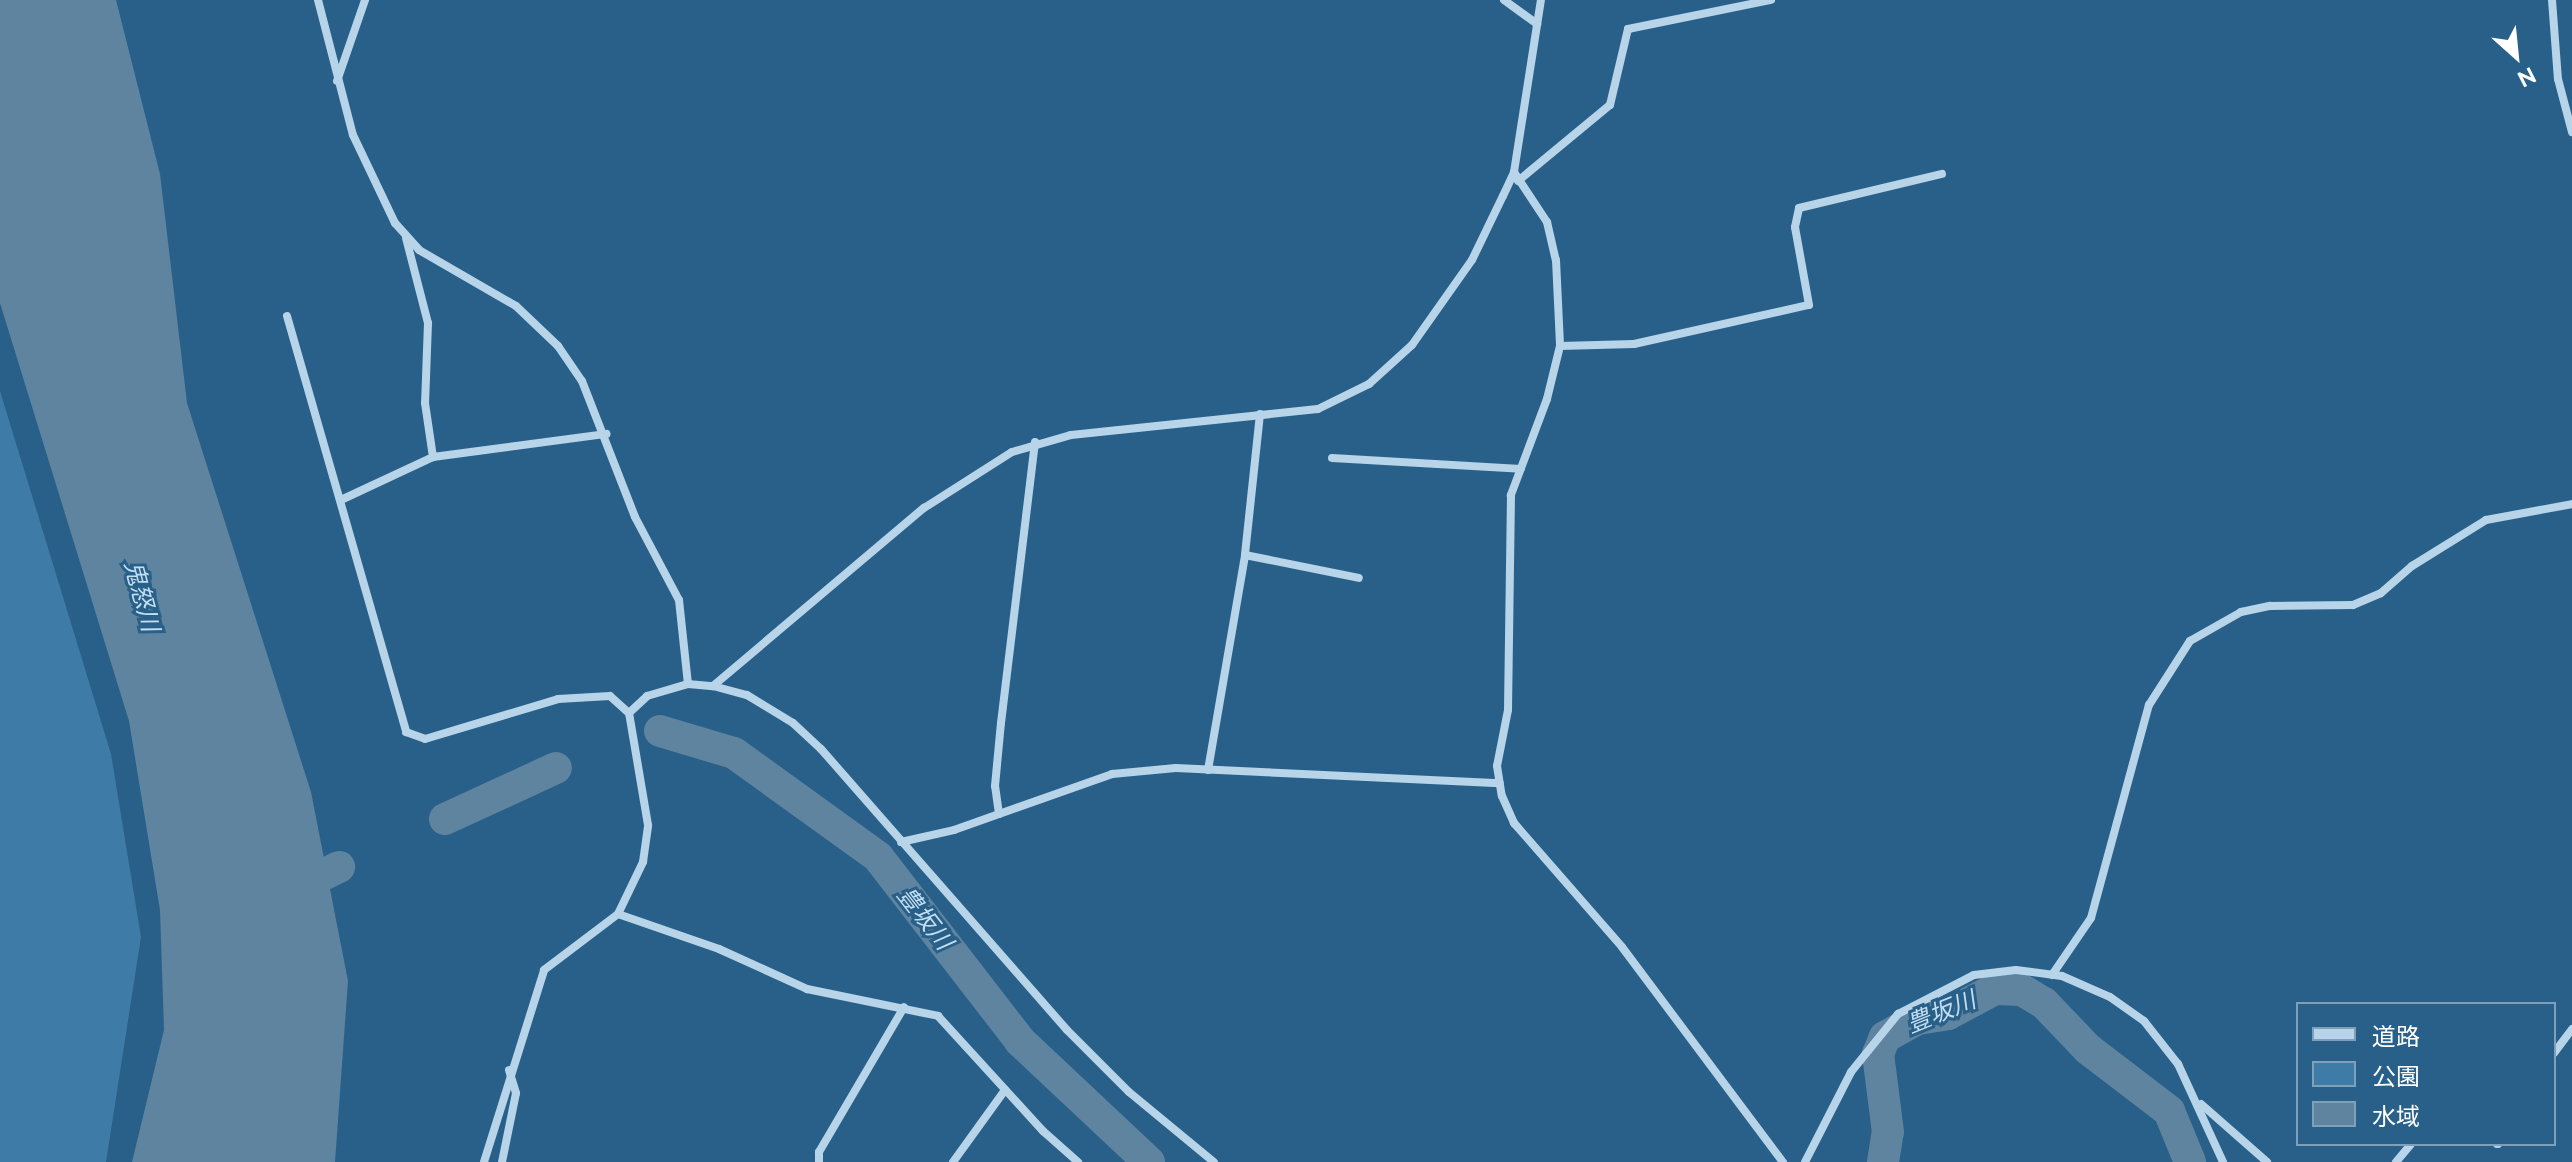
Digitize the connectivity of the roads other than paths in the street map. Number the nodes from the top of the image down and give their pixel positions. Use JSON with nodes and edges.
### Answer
{"nodes":[{"id":1,"x":318,"y":0,"type":"edge"},
{"id":2,"x":365,"y":0,"type":"edge"},
{"id":3,"x":1504,"y":0,"type":"edge"},
{"id":4,"x":1541,"y":0,"type":"edge"},
{"id":5,"x":1771,"y":0,"type":"edge"},
{"id":6,"x":2552,"y":0,"type":"edge"},
{"id":7,"x":1537,"y":24,"type":"junction"},
{"id":8,"x":337,"y":82,"type":"junction"},
{"id":9,"x":2572,"y":132,"type":"edge"},
{"id":10,"x":1942,"y":174,"type":"dead end"},
{"id":11,"x":1516,"y":177,"type":"junction"},
{"id":12,"x":405,"y":234,"type":"junction"},
{"id":13,"x":287,"y":316,"type":"dead end"},
{"id":14,"x":1560,"y":346,"type":"junction"},
{"id":15,"x":1260,"y":414,"type":"junction"},
{"id":16,"x":606,"y":434,"type":"junction"},
{"id":17,"x":1035,"y":442,"type":"junction"},
{"id":18,"x":433,"y":457,"type":"junction"},
{"id":19,"x":1332,"y":458,"type":"dead end"},
{"id":20,"x":1521,"y":469,"type":"junction"},
{"id":21,"x":343,"y":499,"type":"junction"},
{"id":22,"x":2572,"y":504,"type":"edge"},
{"id":23,"x":1245,"y":555,"type":"junction"},
{"id":24,"x":1359,"y":578,"type":"dead end"},
{"id":25,"x":688,"y":684,"type":"junction"},
{"id":26,"x":713,"y":686,"type":"junction"},
{"id":27,"x":629,"y":713,"type":"junction"},
{"id":28,"x":1208,"y":770,"type":"junction"},
{"id":29,"x":1500,"y":783,"type":"junction"},
{"id":30,"x":999,"y":814,"type":"junction"},
{"id":31,"x":901,"y":842,"type":"junction"},
{"id":32,"x":618,"y":914,"type":"junction"},
{"id":33,"x":2052,"y":975,"type":"junction"},
{"id":34,"x":904,"y":1007,"type":"junction"},
{"id":35,"x":2572,"y":1029,"type":"edge"},
{"id":36,"x":2556,"y":1050,"type":"edge"},
{"id":37,"x":509,"y":1070,"type":"junction"},
{"id":38,"x":1005,"y":1090,"type":"junction"},
{"id":39,"x":2199,"y":1102,"type":"junction"},
{"id":40,"x":2409,"y":1146,"type":"edge"},
{"id":41,"x":484,"y":1162,"type":"edge"},
{"id":42,"x":502,"y":1162,"type":"edge"},
{"id":43,"x":819,"y":1162,"type":"edge"},
{"id":44,"x":953,"y":1162,"type":"edge"},
{"id":45,"x":1078,"y":1162,"type":"edge"},
{"id":46,"x":1214,"y":1162,"type":"edge"},
{"id":47,"x":1783,"y":1162,"type":"edge"},
{"id":48,"x":1805,"y":1162,"type":"edge"},
{"id":49,"x":2223,"y":1162,"type":"edge"},
{"id":50,"x":2267,"y":1162,"type":"edge"},
{"id":51,"x":2396,"y":1162,"type":"edge"}],
"edges":[{"from":1,"to":8,"type":"street"},
{"from":2,"to":8,"type":"street"},
{"from":3,"to":7,"type":"street"},
{"from":4,"to":7,"type":"street"},
{"from":5,"to":11,"type":"street"},
{"from":6,"to":9,"type":"street"},
{"from":7,"to":11,"type":"street"},
{"from":8,"to":12,"type":"street"},
{"from":10,"to":14,"type":"street"},
{"from":11,"to":14,"type":"street"},
{"from":11,"to":15,"type":"street"},
{"from":12,"to":16,"type":"street"},
{"from":12,"to":18,"type":"street"},
{"from":13,"to":21,"type":"street"},
{"from":14,"to":20,"type":"street"},
{"from":15,"to":17,"type":"street"},
{"from":15,"to":23,"type":"street"},
{"from":16,"to":18,"type":"street"},
{"from":16,"to":25,"type":"street"},
{"from":17,"to":26,"type":"street"},
{"from":17,"to":30,"type":"street"},
{"from":18,"to":21,"type":"street"},
{"from":19,"to":20,"type":"street"},
{"from":20,"to":29,"type":"street"},
{"from":21,"to":27,"type":"street"},
{"from":22,"to":33,"type":"street"},
{"from":23,"to":24,"type":"street"},
{"from":23,"to":28,"type":"street"},
{"from":25,"to":26,"type":"street"},
{"from":25,"to":27,"type":"street"},
{"from":26,"to":31,"type":"street"},
{"from":27,"to":32,"type":"street"},
{"from":28,"to":29,"type":"street"},
{"from":28,"to":30,"type":"street"},
{"from":29,"to":47,"type":"street"},
{"from":30,"to":31,"type":"street"},
{"from":31,"to":46,"type":"street"},
{"from":32,"to":34,"type":"street"},
{"from":32,"to":37,"type":"street"},
{"from":33,"to":39,"type":"street"},
{"from":33,"to":48,"type":"street"},
{"from":34,"to":38,"type":"street"},
{"from":34,"to":43,"type":"street"},
{"from":35,"to":36,"type":"street"},
{"from":37,"to":41,"type":"street"},
{"from":37,"to":42,"type":"street"},
{"from":38,"to":44,"type":"street"},
{"from":38,"to":45,"type":"street"},
{"from":39,"to":49,"type":"street"},
{"from":39,"to":50,"type":"street"},
{"from":40,"to":51,"type":"street"}]}
